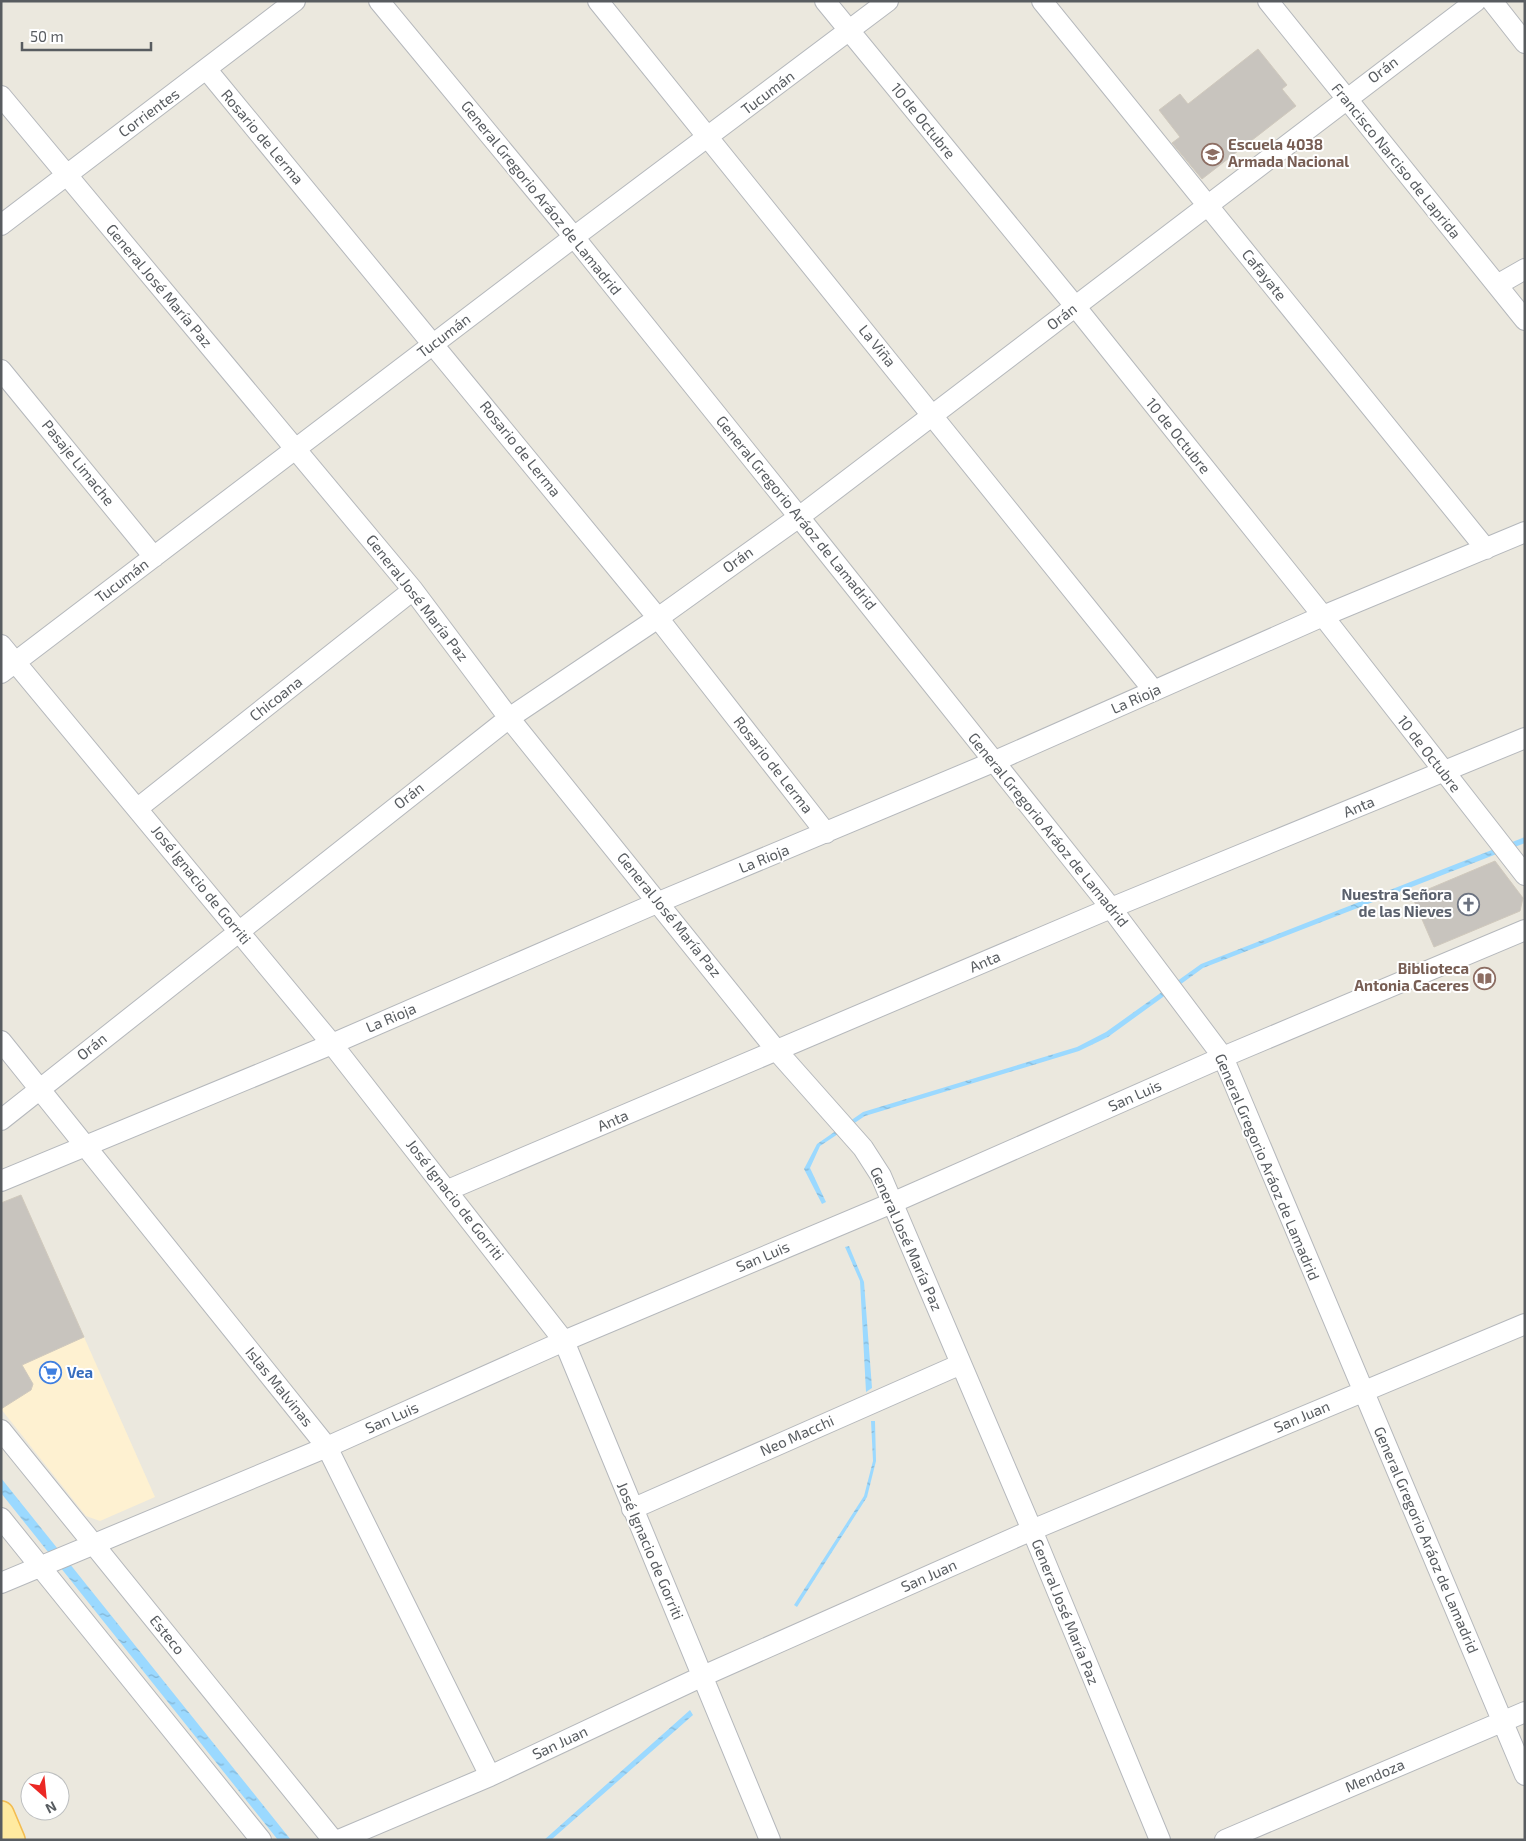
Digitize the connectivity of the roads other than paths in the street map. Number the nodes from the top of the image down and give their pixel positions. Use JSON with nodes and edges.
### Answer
{"nodes":[{"id":1,"x":295,"y":1,"type":"edge"},
{"id":2,"x":379,"y":1,"type":"edge"},
{"id":3,"x":598,"y":1,"type":"edge"},
{"id":4,"x":825,"y":1,"type":"edge"},
{"id":5,"x":888,"y":1,"type":"edge"},
{"id":6,"x":1042,"y":1,"type":"edge"},
{"id":7,"x":1268,"y":1,"type":"edge"},
{"id":8,"x":1476,"y":1,"type":"edge"},
{"id":9,"x":1492,"y":1,"type":"edge"},
{"id":10,"x":850,"y":31,"type":"junction"},
{"id":11,"x":1525,"y":43,"type":"edge"},
{"id":12,"x":207,"y":70,"type":"junction"},
{"id":13,"x":1,"y":96,"type":"edge"},
{"id":14,"x":1346,"y":98,"type":"junction"},
{"id":15,"x":708,"y":138,"type":"junction"},
{"id":16,"x":66,"y":175,"type":"junction"},
{"id":17,"x":1206,"y":204,"type":"junction"},
{"id":18,"x":1,"y":225,"type":"edge"},
{"id":19,"x":574,"y":237,"type":"junction"},
{"id":20,"x":1525,"y":269,"type":"edge"},
{"id":21,"x":1497,"y":285,"type":"junction"},
{"id":22,"x":1075,"y":306,"type":"junction"},
{"id":23,"x":1525,"y":320,"type":"edge"},
{"id":24,"x":433,"y":344,"type":"junction"},
{"id":25,"x":1,"y":370,"type":"edge"},
{"id":26,"x":934,"y":416,"type":"junction"},
{"id":27,"x":296,"y":449,"type":"junction"},
{"id":28,"x":799,"y":516,"type":"junction"},
{"id":29,"x":1525,"y":532,"type":"edge"},
{"id":30,"x":1486,"y":549,"type":"junction"},
{"id":31,"x":154,"y":557,"type":"junction"},
{"id":32,"x":413,"y":590,"type":"junction"},
{"id":33,"x":1323,"y":616,"type":"junction"},
{"id":34,"x":658,"y":618,"type":"junction"},
{"id":35,"x":1,"y":645,"type":"edge"},
{"id":36,"x":8,"y":668,"type":"edge"},
{"id":37,"x":1154,"y":691,"type":"junction"},
{"id":38,"x":509,"y":718,"type":"junction"},
{"id":39,"x":1525,"y":738,"type":"edge"},
{"id":40,"x":993,"y":762,"type":"junction"},
{"id":41,"x":1443,"y":773,"type":"junction"},
{"id":42,"x":138,"y":808,"type":"junction"},
{"id":43,"x":826,"y":833,"type":"junction"},
{"id":44,"x":1525,"y":875,"type":"edge"},
{"id":45,"x":659,"y":902,"type":"junction"},
{"id":46,"x":1111,"y":908,"type":"junction"},
{"id":47,"x":1525,"y":930,"type":"edge"},
{"id":48,"x":237,"y":932,"type":"junction"},
{"id":49,"x":1,"y":1041,"type":"edge"},
{"id":50,"x":332,"y":1044,"type":"junction"},
{"id":51,"x":777,"y":1051,"type":"junction"},
{"id":52,"x":1223,"y":1057,"type":"junction"},
{"id":53,"x":40,"y":1088,"type":"junction"},
{"id":54,"x":1,"y":1120,"type":"edge"},
{"id":55,"x":85,"y":1145,"type":"junction"},
{"id":56,"x":1,"y":1181,"type":"edge"},
{"id":57,"x":448,"y":1190,"type":"junction"},
{"id":58,"x":892,"y":1203,"type":"junction"},
{"id":59,"x":1525,"y":1324,"type":"edge"},
{"id":60,"x":564,"y":1341,"type":"junction"},
{"id":61,"x":961,"y":1364,"type":"junction"},
{"id":62,"x":1364,"y":1392,"type":"junction"},
{"id":63,"x":1,"y":1430,"type":"edge"},
{"id":64,"x":327,"y":1447,"type":"junction"},
{"id":65,"x":632,"y":1509,"type":"junction"},
{"id":66,"x":1,"y":1518,"type":"edge"},
{"id":67,"x":1032,"y":1530,"type":"junction"},
{"id":68,"x":94,"y":1546,"type":"junction"},
{"id":69,"x":41,"y":1568,"type":"junction"},
{"id":70,"x":1,"y":1584,"type":"edge"},
{"id":71,"x":703,"y":1676,"type":"junction"},
{"id":72,"x":1525,"y":1712,"type":"edge"},
{"id":73,"x":1502,"y":1721,"type":"junction"},
{"id":74,"x":1525,"y":1774,"type":"edge"},
{"id":75,"x":490,"y":1776,"type":"junction"},
{"id":76,"x":1,"y":1814,"type":"edge"},
{"id":77,"x":12,"y":1840,"type":"edge"},
{"id":78,"x":261,"y":1840,"type":"edge"},
{"id":79,"x":333,"y":1840,"type":"edge"},
{"id":80,"x":339,"y":1840,"type":"edge"},
{"id":81,"x":770,"y":1840,"type":"edge"},
{"id":82,"x":1160,"y":1840,"type":"edge"},
{"id":83,"x":1225,"y":1840,"type":"edge"}],
"edges":[{"from":1,"to":12,"type":"street","name":"Corrientes"},
{"from":2,"to":19,"type":"street","name":"General Gregorio Aráoz de Lamadrid"},
{"from":3,"to":15,"type":"street","name":"La Viña"},
{"from":4,"to":10,"type":"street","name":"10 de Octubre"},
{"from":5,"to":10,"type":"street","name":"Tucumán"},
{"from":6,"to":17,"type":"street","name":"Cafayate"},
{"from":7,"to":14,"type":"street","name":"Francisco Narciso de Laprida"},
{"from":8,"to":14,"type":"street","name":"Orán"},
{"from":9,"to":11,"type":"street"},
{"from":10,"to":15,"type":"street","name":"Tucumán"},
{"from":10,"to":22,"type":"street","name":"10 de Octubre"},
{"from":12,"to":16,"type":"street","name":"Corrientes"},
{"from":12,"to":24,"type":"street","name":"Rosario de Lerma"},
{"from":13,"to":16,"type":"street","name":"General José María Paz"},
{"from":14,"to":17,"type":"street","name":"Orán"},
{"from":14,"to":21,"type":"street","name":"Francisco Narciso de Laprida"},
{"from":15,"to":19,"type":"street","name":"Tucumán"},
{"from":15,"to":26,"type":"street","name":"La Viña"},
{"from":16,"to":18,"type":"street","name":"Corrientes"},
{"from":16,"to":27,"type":"street","name":"General José María Paz"},
{"from":17,"to":22,"type":"street","name":"Orán"},
{"from":17,"to":30,"type":"street","name":"Cafayate"},
{"from":19,"to":24,"type":"street","name":"Tucumán"},
{"from":19,"to":28,"type":"street","name":"General Gregorio Aráoz de Lamadrid"},
{"from":20,"to":21,"type":"street"},
{"from":21,"to":23,"type":"street","name":"Francisco Narciso de Laprida"},
{"from":22,"to":26,"type":"street","name":"Orán"},
{"from":22,"to":33,"type":"street","name":"10 de Octubre"},
{"from":24,"to":27,"type":"street","name":"Tucumán"},
{"from":24,"to":34,"type":"street","name":"Rosario de Lerma"},
{"from":25,"to":31,"type":"street","name":"Pasaje Limache"},
{"from":26,"to":28,"type":"street","name":"Orán"},
{"from":26,"to":37,"type":"street","name":"La Viña"},
{"from":27,"to":31,"type":"street","name":"Tucumán"},
{"from":27,"to":32,"type":"street","name":"General José María Paz"},
{"from":28,"to":34,"type":"street","name":"Orán"},
{"from":28,"to":40,"type":"street","name":"General Gregorio Aráoz de Lamadrid"},
{"from":29,"to":30,"type":"street","name":"La Rioja"},
{"from":30,"to":33,"type":"street","name":"La Rioja"},
{"from":31,"to":36,"type":"street","name":"Tucumán"},
{"from":32,"to":38,"type":"street","name":"General José María Paz"},
{"from":32,"to":42,"type":"street","name":"Chicoana"},
{"from":33,"to":37,"type":"street","name":"La Rioja"},
{"from":33,"to":41,"type":"street","name":"10 de Octubre"},
{"from":34,"to":38,"type":"street","name":"Orán"},
{"from":34,"to":43,"type":"street","name":"Rosario de Lerma"},
{"from":35,"to":36,"type":"street","name":"José Ignacio de Gorriti"},
{"from":36,"to":42,"type":"street","name":"José Ignacio de Gorriti"},
{"from":37,"to":40,"type":"street","name":"La Rioja"},
{"from":38,"to":45,"type":"street","name":"General José María Paz"},
{"from":38,"to":48,"type":"street","name":"Orán"},
{"from":39,"to":41,"type":"street","name":"Anta"},
{"from":40,"to":43,"type":"street","name":"La Rioja"},
{"from":40,"to":46,"type":"street","name":"General Gregorio Aráoz de Lamadrid"},
{"from":41,"to":44,"type":"street","name":"10 de Octubre"},
{"from":41,"to":46,"type":"street","name":"Anta"},
{"from":42,"to":48,"type":"street","name":"José Ignacio de Gorriti"},
{"from":43,"to":45,"type":"street","name":"La Rioja"},
{"from":45,"to":50,"type":"street","name":"La Rioja"},
{"from":45,"to":51,"type":"street","name":"General José María Paz"},
{"from":46,"to":51,"type":"street","name":"Anta"},
{"from":46,"to":52,"type":"street","name":"General Gregorio Aráoz de Lamadrid"},
{"from":47,"to":52,"type":"street","name":"San Luis"},
{"from":48,"to":50,"type":"street","name":"José Ignacio de Gorriti"},
{"from":48,"to":53,"type":"street","name":"Orán"},
{"from":49,"to":53,"type":"street","name":"Islas Malvinas"},
{"from":50,"to":55,"type":"street","name":"La Rioja"},
{"from":50,"to":57,"type":"street","name":"José Ignacio de Gorriti"},
{"from":51,"to":57,"type":"street","name":"Anta"},
{"from":51,"to":58,"type":"street","name":"General José María Paz"},
{"from":52,"to":58,"type":"street","name":"San Luis"},
{"from":52,"to":62,"type":"street","name":"General Gregorio Aráoz de Lamadrid"},
{"from":53,"to":54,"type":"street","name":"Orán"},
{"from":53,"to":55,"type":"street","name":"Islas Malvinas"},
{"from":55,"to":56,"type":"street","name":"La Rioja"},
{"from":55,"to":64,"type":"street","name":"Islas Malvinas"},
{"from":57,"to":60,"type":"street","name":"José Ignacio de Gorriti"},
{"from":58,"to":60,"type":"street","name":"San Luis"},
{"from":58,"to":61,"type":"street","name":"General José María Paz"},
{"from":59,"to":62,"type":"street","name":"San Juan"},
{"from":60,"to":64,"type":"street","name":"San Luis"},
{"from":60,"to":65,"type":"street","name":"José Ignacio de Gorriti"},
{"from":61,"to":65,"type":"street","name":"Neo Macchi"},
{"from":61,"to":67,"type":"street","name":"General José María Paz"},
{"from":62,"to":67,"type":"street","name":"San Juan"},
{"from":62,"to":73,"type":"street","name":"General Gregorio Aráoz de Lamadrid"},
{"from":63,"to":68,"type":"street","name":"Esteco"},
{"from":64,"to":68,"type":"street","name":"San Luis"},
{"from":64,"to":75,"type":"street","name":"Islas Malvinas"},
{"from":65,"to":71,"type":"street","name":"José Ignacio de Gorriti"},
{"from":66,"to":69,"type":"street"},
{"from":67,"to":71,"type":"street","name":"San Juan"},
{"from":67,"to":82,"type":"street","name":"General José María Paz"},
{"from":68,"to":69,"type":"street","name":"San Luis"},
{"from":68,"to":79,"type":"street","name":"Esteco"},
{"from":69,"to":70,"type":"street","name":"San Luis"},
{"from":69,"to":78,"type":"street"},
{"from":71,"to":75,"type":"street","name":"San Juan"},
{"from":71,"to":81,"type":"street","name":"José Ignacio de Gorriti"},
{"from":72,"to":73,"type":"street","name":"Mendoza"},
{"from":73,"to":74,"type":"street","name":"General Gregorio Aráoz de Lamadrid"},
{"from":73,"to":83,"type":"street","name":"Mendoza"},
{"from":75,"to":80,"type":"street","name":"San Juan"},
{"from":76,"to":77,"type":"main road"}]}
